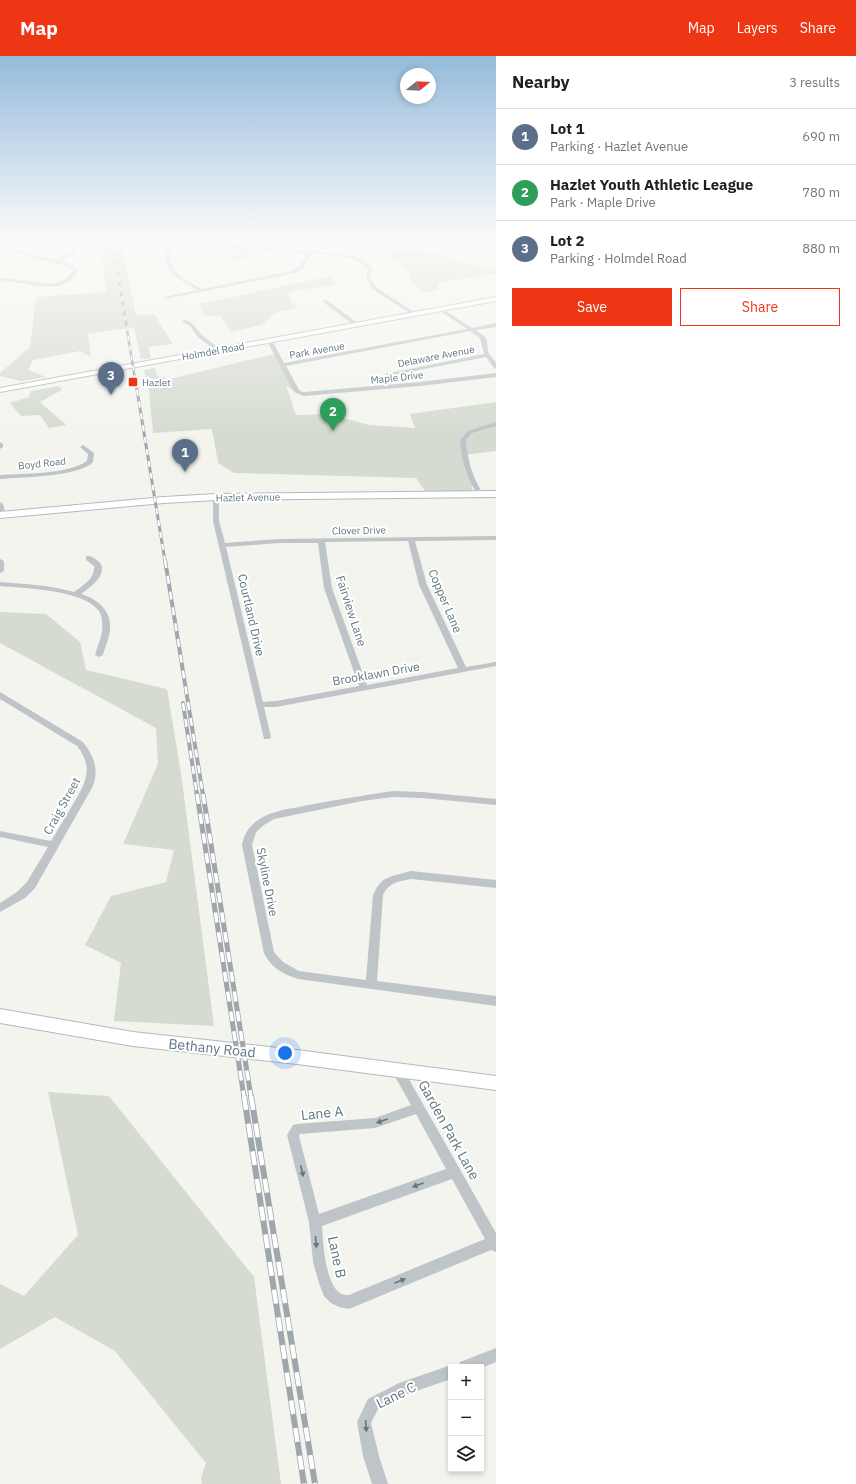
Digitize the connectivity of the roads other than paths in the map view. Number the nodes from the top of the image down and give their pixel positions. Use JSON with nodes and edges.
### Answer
{"nodes":[{"id":1,"x":328,"y":304,"type":"edge"},
{"id":2,"x":399,"y":304,"type":"edge"},
{"id":3,"x":470,"y":304,"type":"edge"},
{"id":4,"x":441,"y":309,"type":"junction"},
{"id":5,"x":415,"y":314,"type":"junction"},
{"id":6,"x":185,"y":321,"type":"dead end"},
{"id":7,"x":356,"y":325,"type":"junction"},
{"id":8,"x":496,"y":325,"type":"edge"},
{"id":9,"x":471,"y":330,"type":"junction"},
{"id":10,"x":270,"y":341,"type":"junction"},
{"id":11,"x":218,"y":350,"type":"junction"},
{"id":12,"x":487,"y":355,"type":"junction"},
{"id":13,"x":283,"y":365,"type":"junction"},
{"id":14,"x":496,"y":367,"type":"edge"},
{"id":15,"x":388,"y":374,"type":"dead end"},
{"id":16,"x":496,"y":375,"type":"edge"},
{"id":17,"x":0,"y":390,"type":"edge"},
{"id":18,"x":496,"y":424,"type":"edge"},
{"id":19,"x":0,"y":444,"type":"edge"},
{"id":20,"x":0,"y":447,"type":"edge"},
{"id":21,"x":83,"y":447,"type":"dead end"},
{"id":22,"x":0,"y":477,"type":"edge"},
{"id":23,"x":480,"y":494,"type":"junction"},
{"id":24,"x":496,"y":494,"type":"edge"},
{"id":25,"x":216,"y":497,"type":"junction"},
{"id":26,"x":0,"y":504,"type":"edge"},
{"id":27,"x":2,"y":515,"type":"edge"},
{"id":28,"x":496,"y":538,"type":"edge"},
{"id":29,"x":412,"y":539,"type":"junction"},
{"id":30,"x":321,"y":540,"type":"junction"},
{"id":31,"x":222,"y":545,"type":"junction"},
{"id":32,"x":89,"y":558,"type":"dead end"},
{"id":33,"x":0,"y":561,"type":"edge"},
{"id":34,"x":0,"y":571,"type":"edge"},
{"id":35,"x":0,"y":584,"type":"edge"},
{"id":36,"x":76,"y":594,"type":"junction"},
{"id":37,"x":99,"y":655,"type":"dead end"},
{"id":38,"x":496,"y":664,"type":"edge"},
{"id":39,"x":463,"y":670,"type":"junction"},
{"id":40,"x":364,"y":688,"type":"junction"},
{"id":41,"x":0,"y":695,"type":"edge"},
{"id":42,"x":260,"y":705,"type":"junction"},
{"id":43,"x":267,"y":737,"type":"dead end"},
{"id":44,"x":496,"y":802,"type":"edge"},
{"id":45,"x":0,"y":834,"type":"edge"},
{"id":46,"x":53,"y":845,"type":"junction"},
{"id":47,"x":496,"y":884,"type":"edge"},
{"id":48,"x":0,"y":908,"type":"edge"},
{"id":49,"x":371,"y":985,"type":"junction"},
{"id":50,"x":496,"y":1001,"type":"edge"},
{"id":51,"x":0,"y":1016,"type":"edge"},
{"id":52,"x":398,"y":1071,"type":"junction"},
{"id":53,"x":496,"y":1083,"type":"edge"},
{"id":54,"x":419,"y":1108,"type":"junction"},
{"id":55,"x":454,"y":1172,"type":"junction"},
{"id":56,"x":314,"y":1222,"type":"junction"},
{"id":57,"x":495,"y":1244,"type":"edge"},
{"id":58,"x":496,"y":1355,"type":"edge"},
{"id":59,"x":473,"y":1364,"type":"edge"},
{"id":60,"x":448,"y":1373,"type":"edge"},
{"id":61,"x":380,"y":1484,"type":"edge"}],
"edges":[{"from":1,"to":7,"type":"street"},
{"from":2,"to":5,"type":"street"},
{"from":3,"to":4,"type":"street","name":"Holmdel Road"},
{"from":4,"to":5,"type":"street","name":"Holmdel Road"},
{"from":4,"to":9,"type":"street"},
{"from":5,"to":7,"type":"street","name":"Holmdel Road"},
{"from":6,"to":11,"type":"street"},
{"from":7,"to":10,"type":"street","name":"Holmdel Road"},
{"from":8,"to":9,"type":"street","name":"Park Avenue"},
{"from":9,"to":12,"type":"street"},
{"from":9,"to":13,"type":"street","name":"Park Avenue"},
{"from":10,"to":11,"type":"street","name":"Holmdel Road"},
{"from":10,"to":13,"type":"street"},
{"from":11,"to":17,"type":"street","name":"Holmdel Road"},
{"from":12,"to":14,"type":"street"},
{"from":12,"to":15,"type":"street","name":"Delaware Avenue"},
{"from":13,"to":16,"type":"street","name":"Maple Drive"},
{"from":18,"to":23,"type":"street"},
{"from":19,"to":20,"type":"street"},
{"from":21,"to":22,"type":"street","name":"Boyd Road"},
{"from":23,"to":24,"type":"street","name":"Hazlet Avenue"},
{"from":23,"to":25,"type":"street","name":"Hazlet Avenue"},
{"from":25,"to":27,"type":"street","name":"Hazlet Avenue"},
{"from":25,"to":31,"type":"street","name":"Courtland Drive"},
{"from":26,"to":27,"type":"street"},
{"from":28,"to":29,"type":"street","name":"Clover Drive"},
{"from":29,"to":30,"type":"street","name":"Clover Drive"},
{"from":29,"to":39,"type":"street","name":"Copper Lane"},
{"from":30,"to":31,"type":"street","name":"Clover Drive"},
{"from":30,"to":40,"type":"street","name":"Fairview Lane"},
{"from":31,"to":42,"type":"street","name":"Courtland Drive"},
{"from":32,"to":36,"type":"street"},
{"from":33,"to":34,"type":"street"},
{"from":35,"to":36,"type":"street"},
{"from":36,"to":37,"type":"street"},
{"from":38,"to":39,"type":"street","name":"Brooklawn Drive"},
{"from":39,"to":40,"type":"street","name":"Brooklawn Drive"},
{"from":40,"to":42,"type":"street","name":"Brooklawn Drive"},
{"from":41,"to":46,"type":"street","name":"Craig Street"},
{"from":42,"to":43,"type":"street","name":"Courtland Drive"},
{"from":44,"to":49,"type":"street","name":"Skyline Drive"},
{"from":45,"to":46,"type":"street"},
{"from":46,"to":48,"type":"street","name":"Craig Street"},
{"from":47,"to":49,"type":"street"},
{"from":49,"to":50,"type":"street","name":"Skyline Drive"},
{"from":51,"to":52,"type":"street","name":"Bethany Road"},
{"from":52,"to":53,"type":"street","name":"Bethany Road"},
{"from":52,"to":54,"type":"street","name":"Garden Park Lane"},
{"from":54,"to":55,"type":"street","name":"Garden Park Lane"},
{"from":54,"to":56,"type":"street","name":"Lane A","one_way":true},
{"from":55,"to":56,"type":"street","one_way":true},
{"from":55,"to":57,"type":"street","name":"Garden Park Lane"},
{"from":56,"to":57,"type":"street","name":"Lane B","one_way":true},
{"from":58,"to":59,"type":"street"},
{"from":60,"to":61,"type":"street","name":"Lane C","one_way":true}]}
